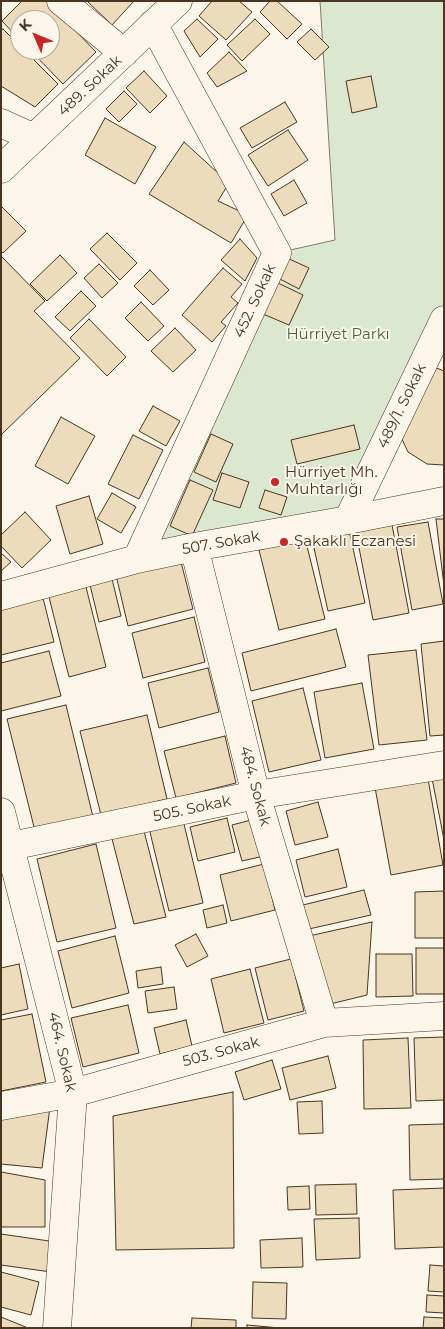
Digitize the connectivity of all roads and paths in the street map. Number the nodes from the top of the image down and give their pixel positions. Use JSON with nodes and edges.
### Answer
{"nodes":[{"id":1,"x":61,"y":1,"type":"edge"},
{"id":2,"x":178,"y":1,"type":"edge"},
{"id":3,"x":153,"y":24,"type":"junction"},
{"id":4,"x":124,"y":54,"type":"junction"},
{"id":5,"x":1,"y":123,"type":"edge"},
{"id":6,"x":34,"y":138,"type":"junction"},
{"id":7,"x":1,"y":169,"type":"edge"},
{"id":8,"x":444,"y":320,"type":"edge"},
{"id":9,"x":444,"y":501,"type":"edge"},
{"id":10,"x":348,"y":520,"type":"junction"},
{"id":11,"x":194,"y":547,"type":"junction"},
{"id":12,"x":137,"y":559,"type":"junction"},
{"id":13,"x":1,"y":596,"type":"edge"},
{"id":14,"x":444,"y":765,"type":"edge"},
{"id":15,"x":256,"y":795,"type":"junction"},
{"id":16,"x":1,"y":812,"type":"edge"},
{"id":17,"x":6,"y":847,"type":"edge"},
{"id":18,"x":444,"y":1016,"type":"edge"},
{"id":19,"x":324,"y":1023,"type":"junction"},
{"id":20,"x":73,"y":1093,"type":"junction"},
{"id":21,"x":1,"y":1106,"type":"edge"},
{"id":22,"x":56,"y":1328,"type":"edge"}],
"edges":[{"from":1,"to":4,"type":"street"},
{"from":2,"to":3,"type":"street","name":"489. Sokak"},
{"from":3,"to":4,"type":"street","name":"489. Sokak"},
{"from":3,"to":12,"type":"street","name":"452. Sokak"},
{"from":4,"to":6,"type":"street","name":"489. Sokak"},
{"from":5,"to":6,"type":"street"},
{"from":6,"to":7,"type":"street","name":"489. Sokak"},
{"from":8,"to":10,"type":"street","name":"489/1. Sokak"},
{"from":9,"to":10,"type":"street","name":"507. Sokak"},
{"from":10,"to":11,"type":"street","name":"507. Sokak"},
{"from":11,"to":12,"type":"street","name":"507. Sokak"},
{"from":11,"to":15,"type":"street","name":"484. Sokak"},
{"from":12,"to":13,"type":"street","name":"507. Sokak"},
{"from":14,"to":15,"type":"street","name":"505. Sokak"},
{"from":15,"to":17,"type":"street","name":"505. Sokak"},
{"from":15,"to":19,"type":"street","name":"484. Sokak"},
{"from":16,"to":17,"type":"street","name":"464. Sokak"},
{"from":17,"to":20,"type":"street","name":"464. Sokak"},
{"from":18,"to":19,"type":"street","name":"503. Sokak"},
{"from":19,"to":20,"type":"street","name":"503. Sokak"},
{"from":20,"to":21,"type":"street","name":"503. Sokak"},
{"from":20,"to":22,"type":"street","name":"464. Sokak"}]}
